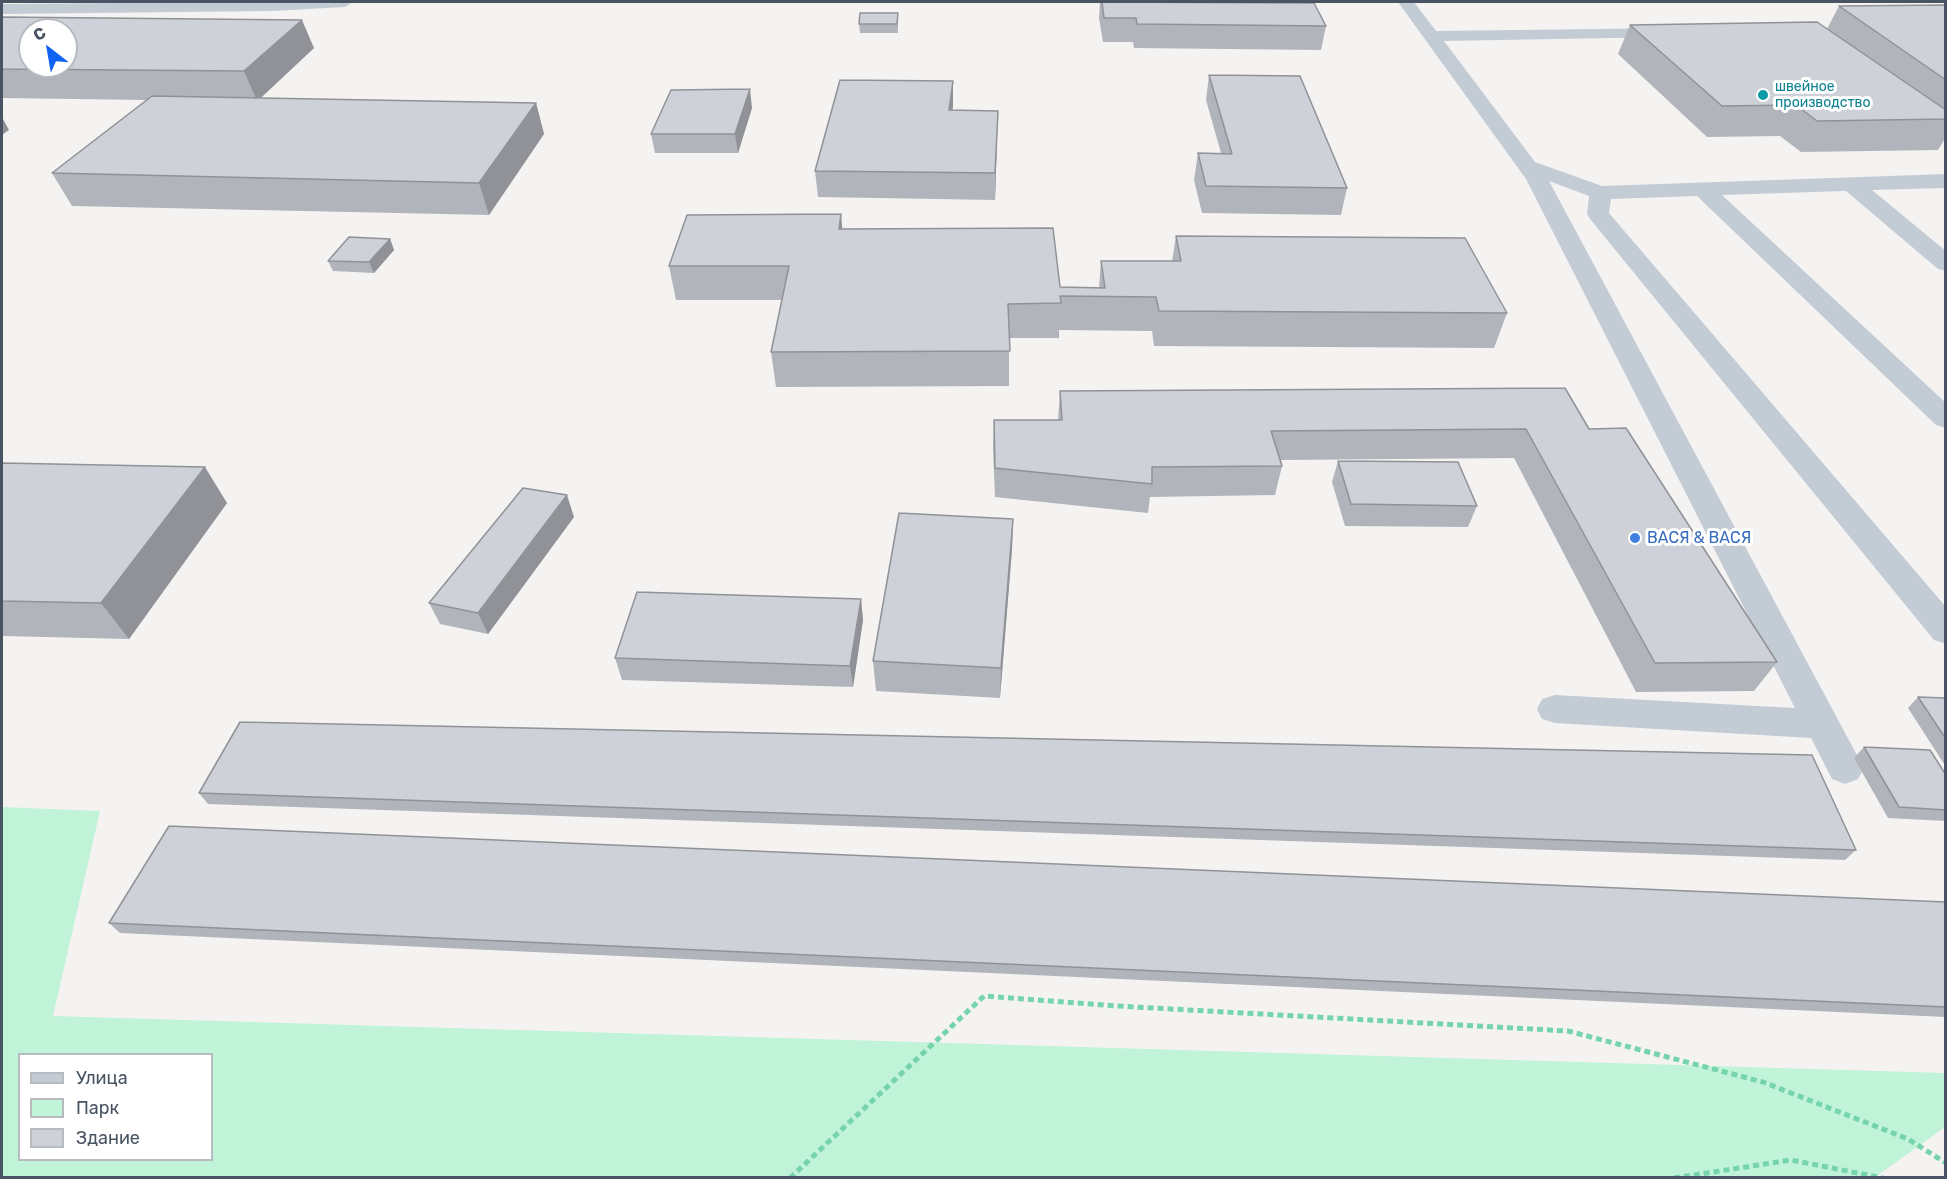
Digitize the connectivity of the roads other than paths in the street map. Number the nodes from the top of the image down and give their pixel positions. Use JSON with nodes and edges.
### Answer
{"nodes":[{"id":1,"x":345,"y":2,"type":"edge"},
{"id":2,"x":1406,"y":2,"type":"edge"},
{"id":3,"x":2,"y":9,"type":"edge"},
{"id":4,"x":1690,"y":32,"type":"edge"},
{"id":5,"x":1431,"y":36,"type":"junction"},
{"id":6,"x":1527,"y":166,"type":"junction"},
{"id":7,"x":1946,"y":181,"type":"edge"},
{"id":8,"x":1851,"y":184,"type":"junction"},
{"id":9,"x":1702,"y":190,"type":"junction"},
{"id":10,"x":1600,"y":193,"type":"junction"},
{"id":11,"x":1946,"y":264,"type":"edge"},
{"id":12,"x":1946,"y":419,"type":"edge"},
{"id":13,"x":1946,"y":631,"type":"edge"},
{"id":14,"x":1555,"y":709,"type":"dead end"},
{"id":15,"x":1822,"y":724,"type":"junction"},
{"id":16,"x":1845,"y":768,"type":"dead end"}],
"edges":[{"from":1,"to":3,"type":"street"},
{"from":2,"to":5,"type":"street"},
{"from":4,"to":5,"type":"street"},
{"from":5,"to":6,"type":"street"},
{"from":6,"to":10,"type":"street"},
{"from":6,"to":15,"type":"street"},
{"from":7,"to":8,"type":"street"},
{"from":8,"to":9,"type":"street"},
{"from":8,"to":11,"type":"street"},
{"from":9,"to":10,"type":"street"},
{"from":9,"to":12,"type":"street"},
{"from":10,"to":13,"type":"street"},
{"from":14,"to":15,"type":"street"},
{"from":15,"to":16,"type":"street"}]}
